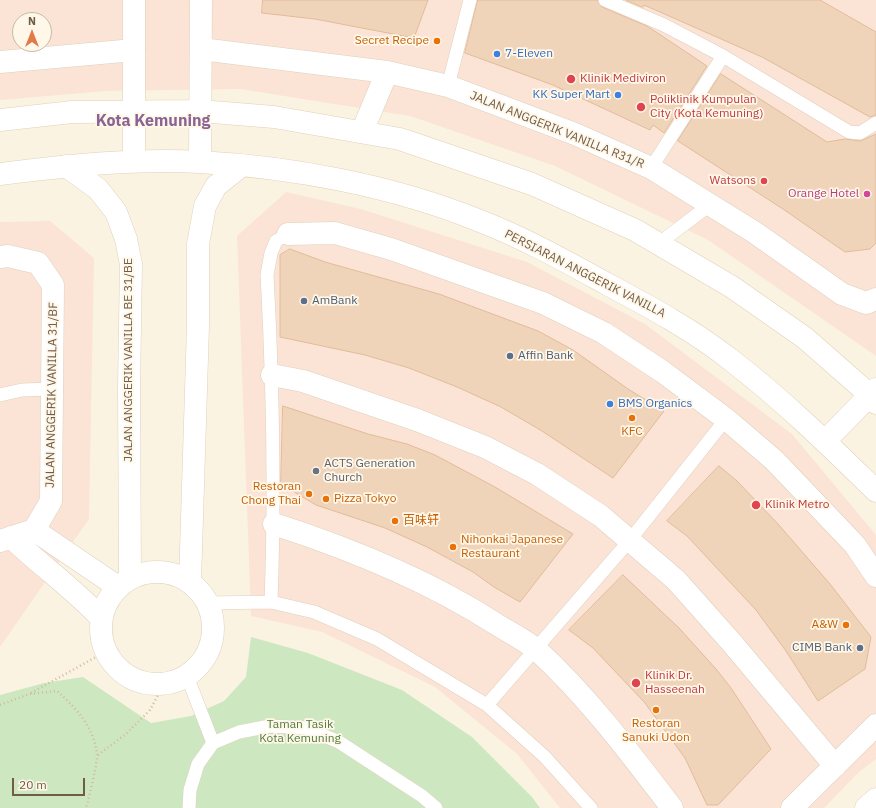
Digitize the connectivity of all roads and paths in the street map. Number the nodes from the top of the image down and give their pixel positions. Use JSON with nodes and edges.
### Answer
{"nodes":[{"id":1,"x":134,"y":0,"type":"edge"},
{"id":2,"x":201,"y":0,"type":"edge"},
{"id":3,"x":470,"y":0,"type":"edge"},
{"id":4,"x":609,"y":1,"type":"edge"},
{"id":5,"x":201,"y":49,"type":"junction"},
{"id":6,"x":134,"y":50,"type":"junction"},
{"id":7,"x":723,"y":56,"type":"junction"},
{"id":8,"x":0,"y":62,"type":"edge"},
{"id":9,"x":387,"y":72,"type":"junction"},
{"id":10,"x":448,"y":86,"type":"junction"},
{"id":11,"x":134,"y":111,"type":"junction"},
{"id":12,"x":200,"y":111,"type":"junction"},
{"id":13,"x":0,"y":120,"type":"edge"},
{"id":14,"x":876,"y":123,"type":"edge"},
{"id":15,"x":362,"y":132,"type":"junction"},
{"id":16,"x":134,"y":161,"type":"junction"},
{"id":17,"x":200,"y":162,"type":"junction"},
{"id":18,"x":66,"y":166,"type":"junction"},
{"id":19,"x":240,"y":166,"type":"junction"},
{"id":20,"x":651,"y":168,"type":"junction"},
{"id":21,"x":0,"y":174,"type":"edge"},
{"id":22,"x":711,"y":204,"type":"junction"},
{"id":23,"x":288,"y":234,"type":"joint"},
{"id":24,"x":658,"y":244,"type":"junction"},
{"id":25,"x":0,"y":257,"type":"edge"},
{"id":26,"x":876,"y":299,"type":"edge"},
{"id":27,"x":272,"y":375,"type":"junction"},
{"id":28,"x":53,"y":389,"type":"junction"},
{"id":29,"x":0,"y":395,"type":"edge"},
{"id":30,"x":874,"y":396,"type":"edge"},
{"id":31,"x":726,"y":420,"type":"junction"},
{"id":32,"x":825,"y":441,"type":"junction"},
{"id":33,"x":876,"y":491,"type":"edge"},
{"id":34,"x":274,"y":524,"type":"junction"},
{"id":35,"x":34,"y":530,"type":"junction"},
{"id":36,"x":5,"y":539,"type":"edge"},
{"id":37,"x":630,"y":540,"type":"junction"},
{"id":38,"x":876,"y":576,"type":"edge"},
{"id":39,"x":124,"y":582,"type":"junction"},
{"id":40,"x":190,"y":582,"type":"junction"},
{"id":41,"x":271,"y":602,"type":"junction"},
{"id":42,"x":208,"y":603,"type":"junction"},
{"id":43,"x":101,"y":618,"type":"junction"},
{"id":44,"x":536,"y":649,"type":"junction"},
{"id":45,"x":105,"y":652,"type":"junction"},
{"id":46,"x":187,"y":676,"type":"junction"},
{"id":47,"x":164,"y":684,"type":"junction"},
{"id":48,"x":29,"y":694,"type":"junction"},
{"id":49,"x":0,"y":705,"type":"edge"},
{"id":50,"x":487,"y":705,"type":"junction"},
{"id":51,"x":876,"y":725,"type":"edge"},
{"id":52,"x":213,"y":743,"type":"junction"},
{"id":53,"x":98,"y":755,"type":"junction"},
{"id":54,"x":835,"y":766,"type":"junction"},
{"id":55,"x":876,"y":799,"type":"edge"},
{"id":56,"x":86,"y":808,"type":"edge"},
{"id":57,"x":189,"y":808,"type":"edge"},
{"id":58,"x":436,"y":808,"type":"edge"},
{"id":59,"x":591,"y":808,"type":"edge"},
{"id":60,"x":672,"y":808,"type":"edge"},
{"id":61,"x":792,"y":808,"type":"edge"},
{"id":62,"x":866,"y":808,"type":"edge"}],
"edges":[{"from":1,"to":6,"type":"street"},
{"from":2,"to":5,"type":"street"},
{"from":3,"to":10,"type":"lane"},
{"from":4,"to":7,"type":"lane"},
{"from":5,"to":9,"type":"street","name":"JALAN ANGGERIK VANILLA R31/R"},
{"from":5,"to":12,"type":"street"},
{"from":6,"to":8,"type":"street"},
{"from":6,"to":11,"type":"street"},
{"from":7,"to":14,"type":"lane"},
{"from":7,"to":20,"type":"lane"},
{"from":9,"to":10,"type":"street","name":"JALAN ANGGERIK VANILLA R31/R"},
{"from":9,"to":15,"type":"street"},
{"from":10,"to":20,"type":"street","name":"JALAN ANGGERIK VANILLA R31/R"},
{"from":11,"to":12,"type":"street"},
{"from":11,"to":13,"type":"street"},
{"from":11,"to":16,"type":"street"},
{"from":12,"to":15,"type":"street"},
{"from":12,"to":17,"type":"street"},
{"from":15,"to":24,"type":"street"},
{"from":16,"to":17,"type":"street","name":"PERSIARAN ANGGERIK VANILLA"},
{"from":16,"to":18,"type":"street","name":"PERSIARAN ANGGERIK VANILLA"},
{"from":17,"to":19,"type":"street","name":"PERSIARAN ANGGERIK VANILLA"},
{"from":18,"to":21,"type":"street","name":"PERSIARAN ANGGERIK VANILLA"},
{"from":18,"to":39,"type":"street","name":"JALAN ANGGERIK VANILLA BE 31/BE"},
{"from":19,"to":32,"type":"street","name":"PERSIARAN ANGGERIK VANILLA"},
{"from":19,"to":40,"type":"street"},
{"from":20,"to":22,"type":"street","name":"JALAN ANGGERIK VANILLA R31/R"},
{"from":22,"to":24,"type":"lane"},
{"from":22,"to":26,"type":"street","name":"JALAN ANGGERIK VANILLA R31/R"},
{"from":23,"to":27,"type":"lane"},
{"from":23,"to":31,"type":"street"},
{"from":24,"to":30,"type":"street"},
{"from":25,"to":28,"type":"street","name":"JALAN ANGGERIK VANILLA 31/BF"},
{"from":27,"to":34,"type":"lane"},
{"from":27,"to":37,"type":"street"},
{"from":28,"to":29,"type":"lane"},
{"from":28,"to":35,"type":"street","name":"JALAN ANGGERIK VANILLA 31/BF"},
{"from":30,"to":32,"type":"street"},
{"from":31,"to":37,"type":"lane"},
{"from":31,"to":38,"type":"street"},
{"from":32,"to":33,"type":"street","name":"PERSIARAN ANGGERIK VANILLA"},
{"from":34,"to":41,"type":"lane"},
{"from":34,"to":44,"type":"street"},
{"from":35,"to":36,"type":"street"},
{"from":35,"to":39,"type":"street"},
{"from":36,"to":43,"type":"street"},
{"from":37,"to":44,"type":"lane"},
{"from":37,"to":54,"type":"street"},
{"from":39,"to":40,"type":"street"},
{"from":39,"to":43,"type":"street"},
{"from":40,"to":42,"type":"street"},
{"from":41,"to":42,"type":"lane"},
{"from":41,"to":50,"type":"lane"},
{"from":42,"to":46,"type":"street"},
{"from":43,"to":45,"type":"street"},
{"from":44,"to":50,"type":"lane"},
{"from":44,"to":60,"type":"street"},
{"from":45,"to":47,"type":"street"},
{"from":45,"to":48,"type":"path"},
{"from":46,"to":47,"type":"street"},
{"from":46,"to":52,"type":"lane"},
{"from":47,"to":53,"type":"path"},
{"from":48,"to":49,"type":"path"},
{"from":48,"to":53,"type":"path"},
{"from":50,"to":59,"type":"lane"},
{"from":51,"to":54,"type":"street"},
{"from":52,"to":57,"type":"lane"},
{"from":52,"to":58,"type":"lane"},
{"from":53,"to":56,"type":"path"},
{"from":54,"to":61,"type":"street"},
{"from":55,"to":62,"type":"street"}]}
